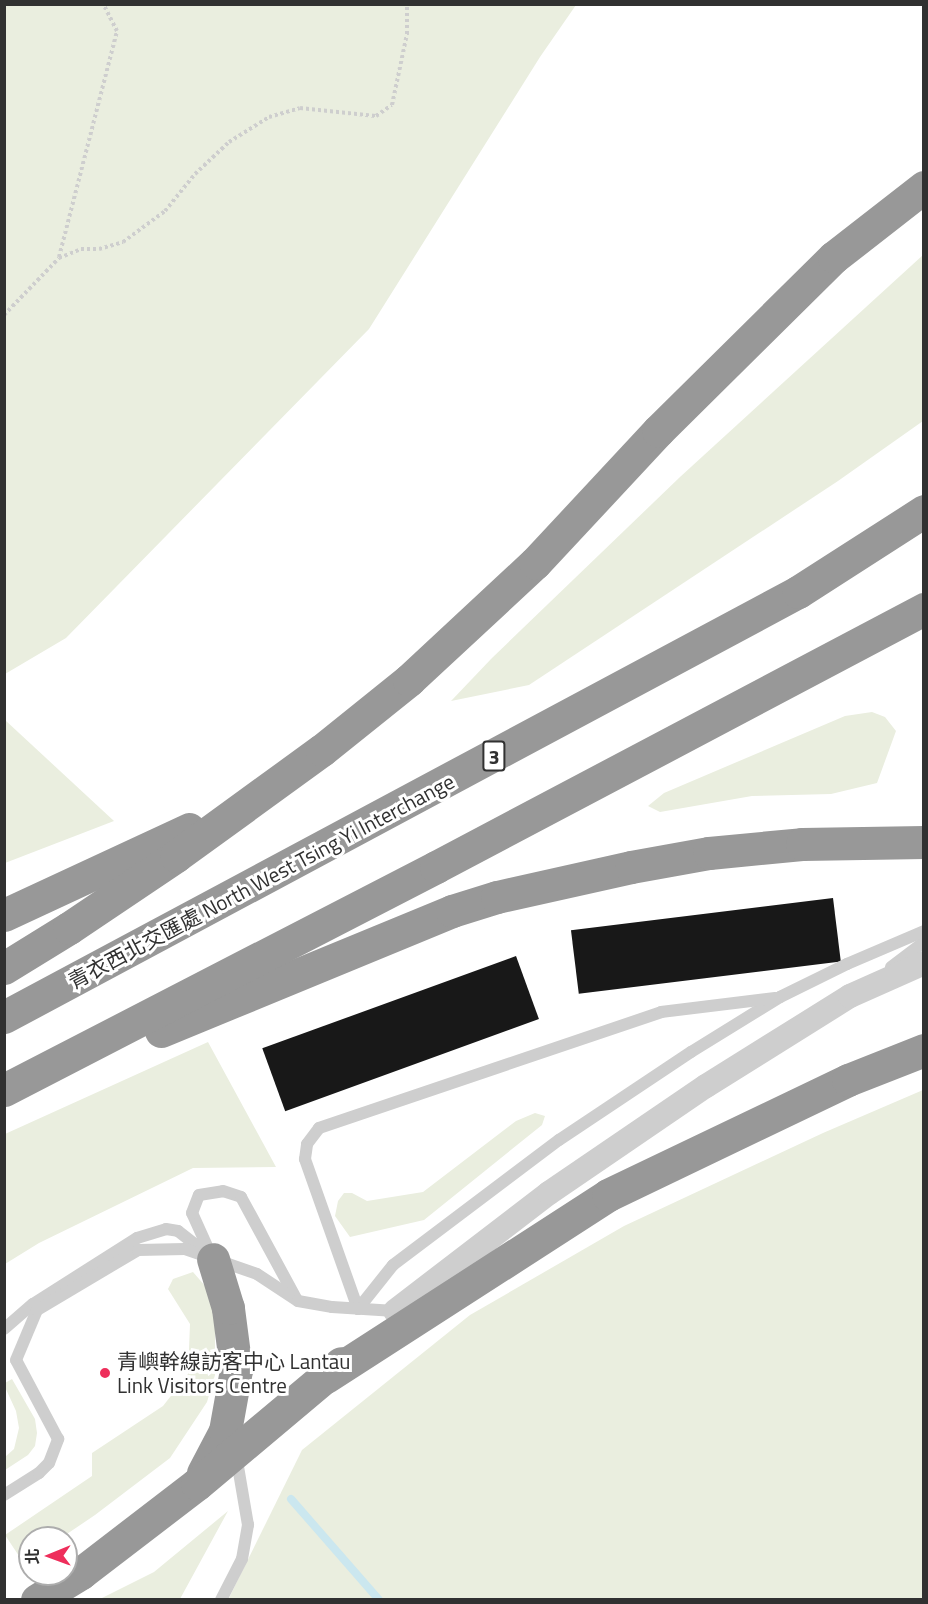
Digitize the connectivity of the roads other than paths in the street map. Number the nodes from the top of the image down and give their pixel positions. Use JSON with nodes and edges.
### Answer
{"nodes":[{"id":1,"x":924,"y":187,"type":"edge"},
{"id":2,"x":924,"y":201,"type":"edge"},
{"id":3,"x":884,"y":219,"type":"junction"},
{"id":4,"x":924,"y":511,"type":"edge"},
{"id":5,"x":924,"y":609,"type":"edge"},
{"id":6,"x":924,"y":632,"type":"edge"},
{"id":7,"x":815,"y":665,"type":"junction"},
{"id":8,"x":235,"y":811,"type":"junction"},
{"id":9,"x":916,"y":842,"type":"edge"},
{"id":10,"x":4,"y":915,"type":"edge"},
{"id":11,"x":924,"y":931,"type":"edge"},
{"id":12,"x":924,"y":942,"type":"edge"},
{"id":13,"x":924,"y":963,"type":"edge"},
{"id":14,"x":4,"y":968,"type":"edge"},
{"id":15,"x":850,"y":996,"type":"junction"},
{"id":16,"x":780,"y":998,"type":"junction"},
{"id":17,"x":4,"y":1017,"type":"edge"},
{"id":18,"x":924,"y":1050,"type":"edge"},
{"id":19,"x":9,"y":1088,"type":"edge"},
{"id":20,"x":213,"y":1259,"type":"junction"},
{"id":21,"x":298,"y":1301,"type":"junction"},
{"id":22,"x":358,"y":1309,"type":"junction"},
{"id":23,"x":395,"y":1311,"type":"junction"},
{"id":24,"x":4,"y":1329,"type":"edge"},
{"id":25,"x":10,"y":1358,"type":"edge"},
{"id":26,"x":326,"y":1377,"type":"junction"},
{"id":27,"x":236,"y":1454,"type":"junction"},
{"id":28,"x":197,"y":1484,"type":"junction"},
{"id":29,"x":4,"y":1495,"type":"edge"},
{"id":30,"x":37,"y":1599,"type":"edge"},
{"id":31,"x":221,"y":1599,"type":"edge"}],
"edges":[{"from":1,"to":3,"type":"highway"},
{"from":2,"to":3,"type":"highway"},
{"from":3,"to":8,"type":"highway"},
{"from":4,"to":17,"type":"highway","name":"青衣西北交匯處 North West Tsing Yi Interchange","number":"3"},
{"from":5,"to":7,"type":"highway"},
{"from":6,"to":7,"type":"highway"},
{"from":7,"to":19,"type":"highway"},
{"from":8,"to":10,"type":"highway"},
{"from":8,"to":14,"type":"highway"},
{"from":9,"to":19,"type":"highway"},
{"from":11,"to":16,"type":"lane"},
{"from":12,"to":15,"type":"lane"},
{"from":13,"to":15,"type":"street"},
{"from":15,"to":23,"type":"street"},
{"from":16,"to":22,"type":"lane"},
{"from":16,"to":22,"type":"lane"},
{"from":18,"to":26,"type":"highway"},
{"from":20,"to":21,"type":"lane"},
{"from":20,"to":21,"type":"lane"},
{"from":20,"to":24,"type":"lane"},
{"from":20,"to":25,"type":"lane"},
{"from":20,"to":28,"type":"highway"},
{"from":21,"to":22,"type":"lane"},
{"from":22,"to":23,"type":"lane"},
{"from":23,"to":26,"type":"highway"},
{"from":25,"to":29,"type":"lane"},
{"from":26,"to":27,"type":"highway"},
{"from":27,"to":28,"type":"highway"},
{"from":27,"to":31,"type":"lane"},
{"from":28,"to":30,"type":"highway"}]}
